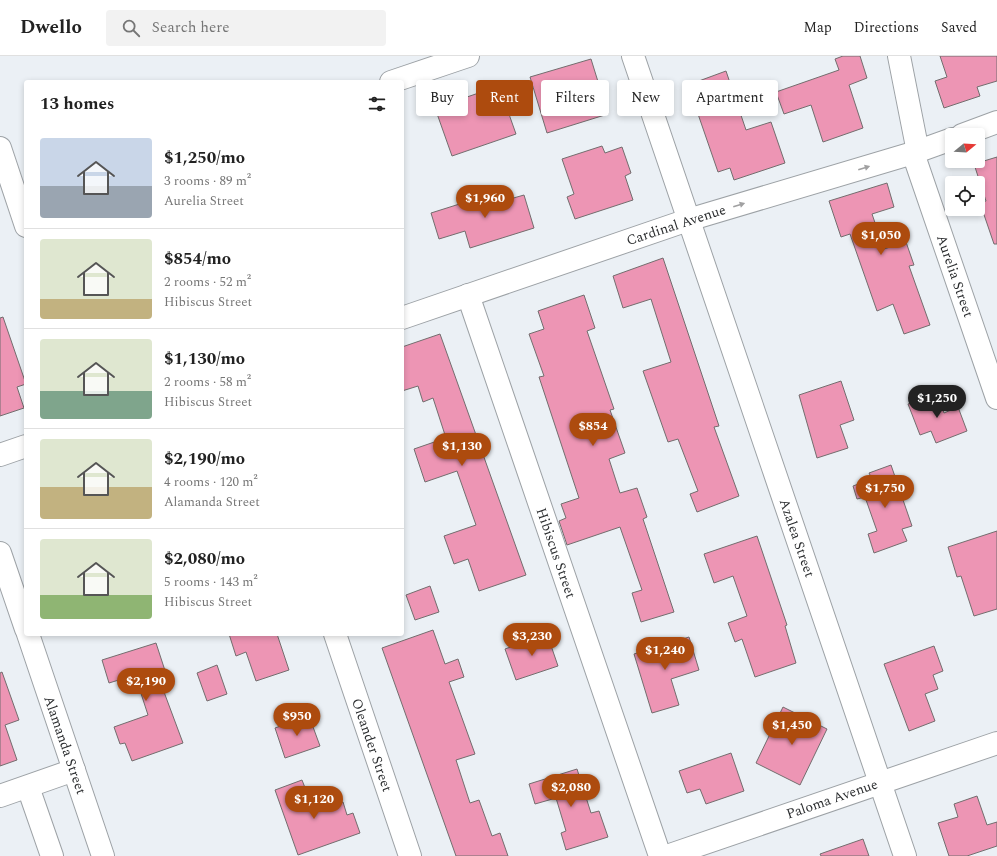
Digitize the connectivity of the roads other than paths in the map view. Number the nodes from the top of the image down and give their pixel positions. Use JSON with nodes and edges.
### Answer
{"nodes":[{"id":1,"x":468,"y":56,"type":"edge"},
{"id":2,"x":633,"y":56,"type":"edge"},
{"id":3,"x":899,"y":56,"type":"edge"},
{"id":4,"x":398,"y":80,"type":"edge"},
{"id":5,"x":997,"y":122,"type":"edge"},
{"id":6,"x":981,"y":128,"type":"edge"},
{"id":7,"x":945,"y":142,"type":"edge"},
{"id":8,"x":0,"y":148,"type":"edge"},
{"id":9,"x":916,"y":152,"type":"junction"},
{"id":10,"x":24,"y":220,"type":"edge"},
{"id":11,"x":688,"y":220,"type":"junction"},
{"id":12,"x":468,"y":295,"type":"junction"},
{"id":13,"x":404,"y":317,"type":"edge"},
{"id":14,"x":997,"y":398,"type":"edge"},
{"id":15,"x":24,"y":447,"type":"edge"},
{"id":16,"x":0,"y":455,"type":"edge"},
{"id":17,"x":0,"y":553,"type":"edge"},
{"id":18,"x":24,"y":624,"type":"edge"},
{"id":19,"x":29,"y":636,"type":"edge"},
{"id":20,"x":335,"y":636,"type":"edge"},
{"id":21,"x":997,"y":743,"type":"edge"},
{"id":22,"x":74,"y":770,"type":"junction"},
{"id":23,"x":880,"y":783,"type":"junction"},
{"id":24,"x":28,"y":787,"type":"junction"},
{"id":25,"x":0,"y":796,"type":"edge"},
{"id":26,"x":52,"y":856,"type":"edge"},
{"id":27,"x":103,"y":856,"type":"edge"},
{"id":28,"x":410,"y":856,"type":"edge"},
{"id":29,"x":660,"y":856,"type":"edge"},
{"id":30,"x":667,"y":856,"type":"edge"},
{"id":31,"x":906,"y":856,"type":"edge"}],
"edges":[{"from":1,"to":4,"type":"street"},
{"from":2,"to":11,"type":"street","name":"Azalea Street"},
{"from":3,"to":9,"type":"street","name":"Aurelia Street"},
{"from":5,"to":6,"type":"street"},
{"from":7,"to":9,"type":"street","name":"Cardinal Avenue"},
{"from":8,"to":10,"type":"street"},
{"from":11,"to":9,"type":"street","name":"Cardinal Avenue","one_way":true},
{"from":9,"to":14,"type":"street","name":"Aurelia Street"},
{"from":11,"to":12,"type":"street","name":"Cardinal Avenue"},
{"from":11,"to":23,"type":"street","name":"Azalea Street"},
{"from":12,"to":13,"type":"street","name":"Cardinal Avenue"},
{"from":12,"to":29,"type":"street","name":"Hibiscus Street"},
{"from":15,"to":16,"type":"street"},
{"from":17,"to":18,"type":"street"},
{"from":19,"to":22,"type":"street","name":"Alamanda Street"},
{"from":20,"to":28,"type":"street","name":"Oleander Street"},
{"from":21,"to":23,"type":"street","name":"Paloma Avenue"},
{"from":22,"to":24,"type":"street"},
{"from":22,"to":27,"type":"street","name":"Alamanda Street"},
{"from":23,"to":30,"type":"street","name":"Paloma Avenue"},
{"from":23,"to":31,"type":"street","name":"Azalea Street"},
{"from":24,"to":25,"type":"street"},
{"from":24,"to":26,"type":"street"}]}
